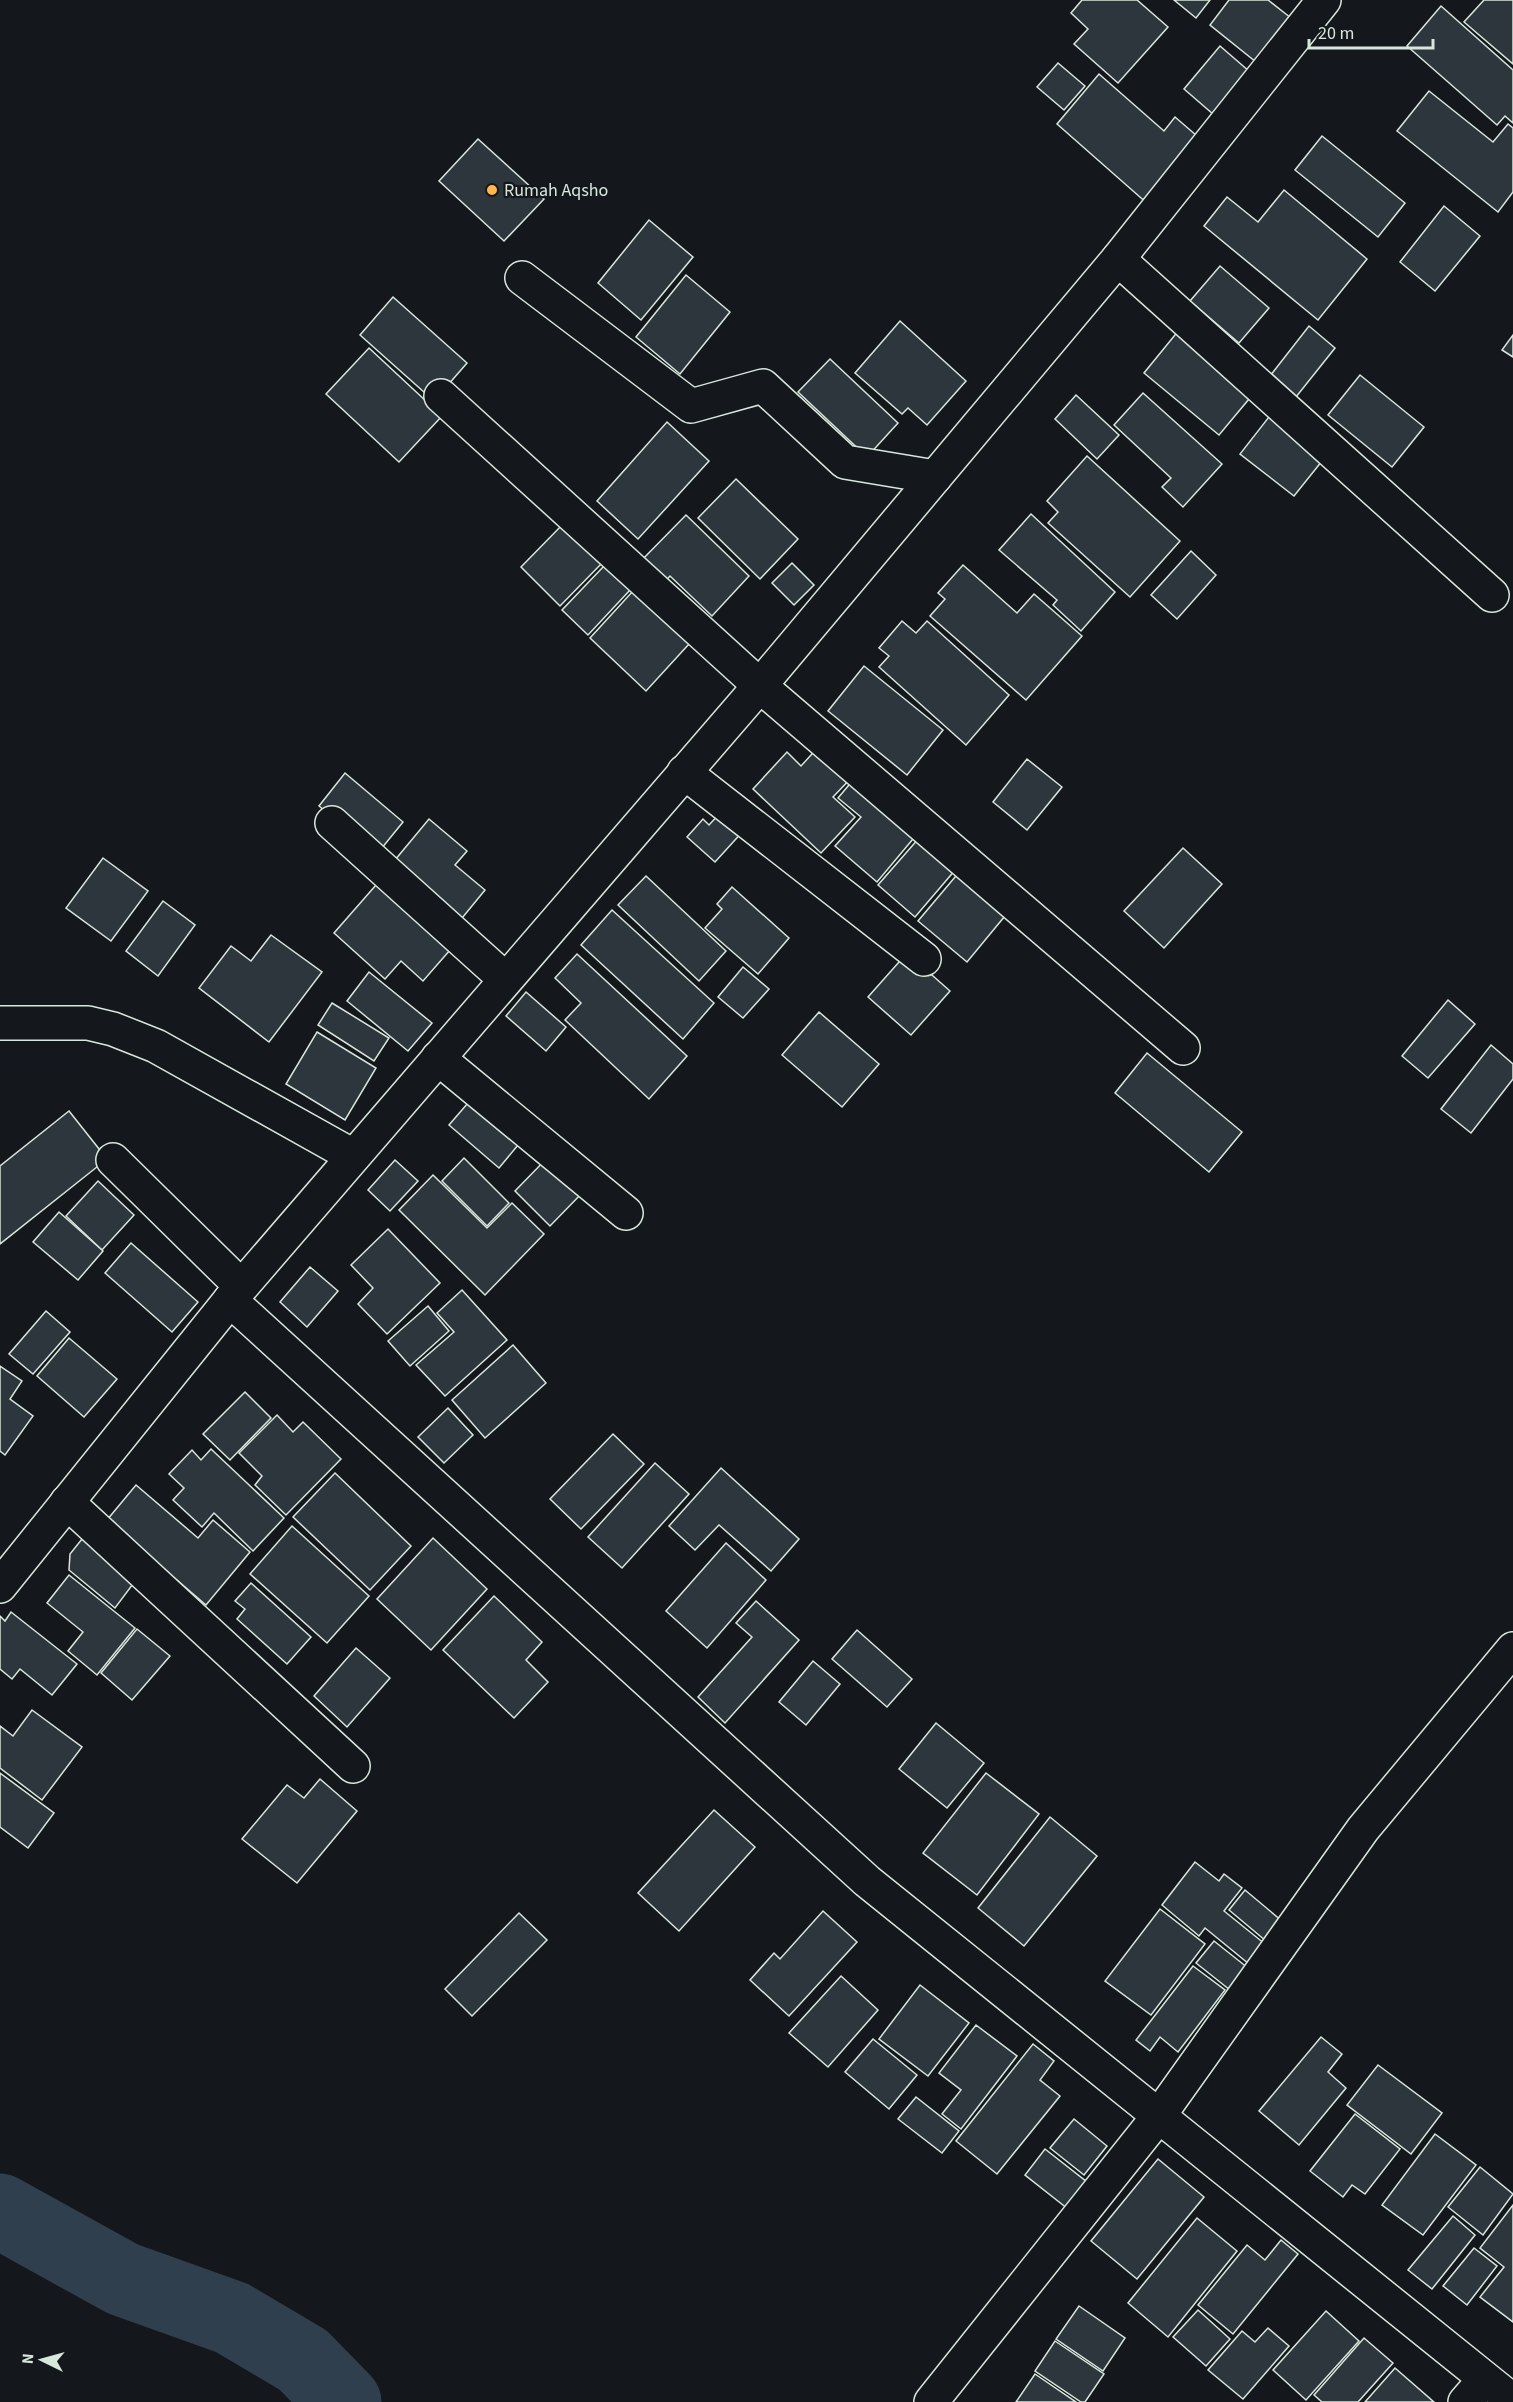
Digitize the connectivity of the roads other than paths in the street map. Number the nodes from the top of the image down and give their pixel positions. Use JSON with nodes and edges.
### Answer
{"nodes":[{"id":1,"x":1324,"y":0,"type":"edge"},
{"id":2,"x":1118,"y":259,"type":"junction"},
{"id":3,"x":522,"y":278,"type":"dead end"},
{"id":4,"x":441,"y":396,"type":"dead end"},
{"id":5,"x":935,"y":477,"type":"junction"},
{"id":6,"x":1492,"y":595,"type":"dead end"},
{"id":7,"x":759,"y":685,"type":"junction"},
{"id":8,"x":684,"y":772,"type":"junction"},
{"id":9,"x":332,"y":823,"type":"dead end"},
{"id":10,"x":924,"y":960,"type":"dead end"},
{"id":11,"x":505,"y":979,"type":"junction"},
{"id":12,"x":0,"y":1023,"type":"edge"},
{"id":13,"x":1183,"y":1048,"type":"dead end"},
{"id":14,"x":438,"y":1058,"type":"junction"},
{"id":15,"x":353,"y":1156,"type":"junction"},
{"id":16,"x":113,"y":1160,"type":"dead end"},
{"id":17,"x":626,"y":1213,"type":"dead end"},
{"id":18,"x":235,"y":1293,"type":"junction"},
{"id":19,"x":67,"y":1502,"type":"junction"},
{"id":20,"x":0,"y":1586,"type":"edge"},
{"id":21,"x":1513,"y":1649,"type":"edge"},
{"id":22,"x":353,"y":1766,"type":"dead end"},
{"id":23,"x":1158,"y":2117,"type":"junction"},
{"id":24,"x":1475,"y":2390,"type":"edge"},
{"id":25,"x":940,"y":2399,"type":"edge"},
{"id":26,"x":1513,"y":2402,"type":"edge"}],
"edges":[{"from":1,"to":2,"type":"street"},
{"from":2,"to":5,"type":"street"},
{"from":2,"to":6,"type":"street"},
{"from":3,"to":5,"type":"street"},
{"from":4,"to":7,"type":"street"},
{"from":5,"to":7,"type":"street"},
{"from":7,"to":8,"type":"street"},
{"from":7,"to":13,"type":"street"},
{"from":8,"to":10,"type":"street"},
{"from":8,"to":11,"type":"street"},
{"from":9,"to":11,"type":"street"},
{"from":11,"to":14,"type":"street"},
{"from":12,"to":15,"type":"street"},
{"from":14,"to":15,"type":"street"},
{"from":14,"to":17,"type":"street"},
{"from":15,"to":18,"type":"street"},
{"from":16,"to":18,"type":"street"},
{"from":18,"to":19,"type":"street"},
{"from":18,"to":23,"type":"street"},
{"from":19,"to":20,"type":"street"},
{"from":19,"to":22,"type":"street"},
{"from":21,"to":23,"type":"street"},
{"from":23,"to":24,"type":"street"},
{"from":23,"to":25,"type":"street"},
{"from":24,"to":26,"type":"street"}]}
